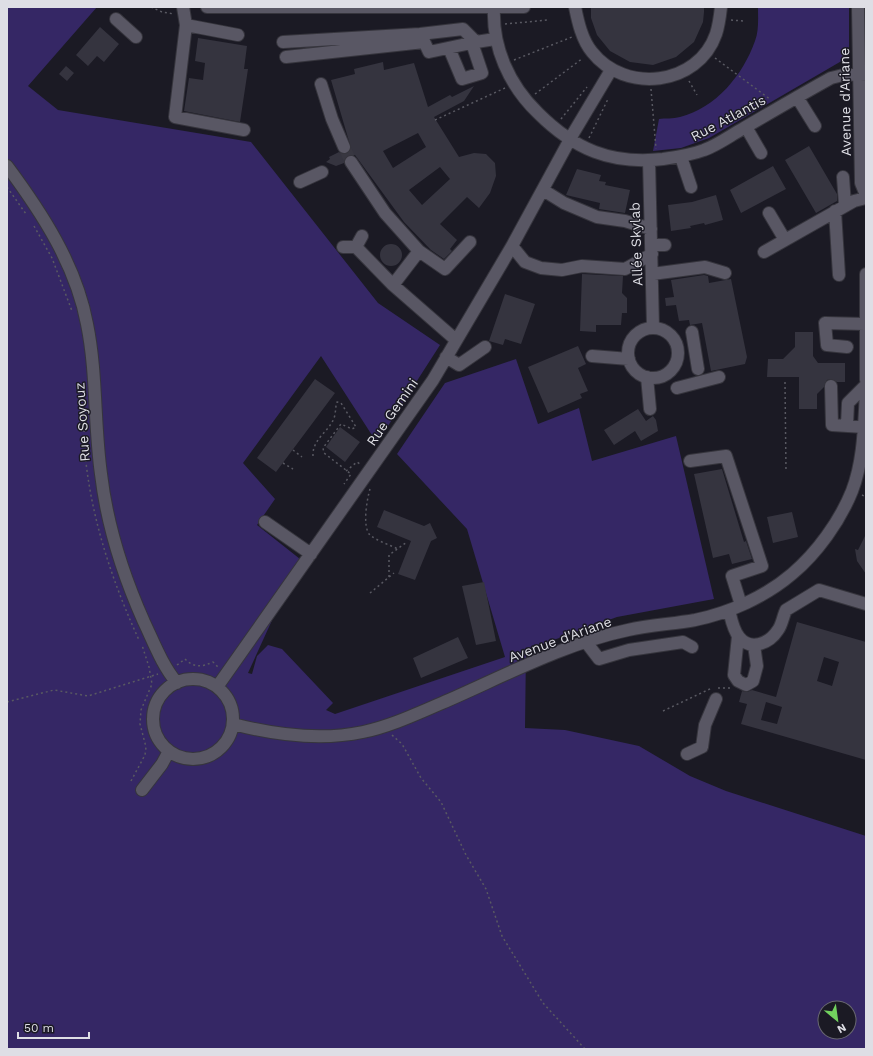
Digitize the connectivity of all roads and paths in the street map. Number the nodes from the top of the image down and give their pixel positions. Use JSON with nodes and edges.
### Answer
{"nodes":[{"id":1,"x":183,"y":7,"type":"edge"},
{"id":2,"x":207,"y":7,"type":"edge"},
{"id":3,"x":260,"y":7,"type":"edge"},
{"id":4,"x":524,"y":7,"type":"edge"},
{"id":5,"x":568,"y":7,"type":"edge"},
{"id":6,"x":575,"y":7,"type":"edge"},
{"id":7,"x":721,"y":7,"type":"edge"},
{"id":8,"x":858,"y":7,"type":"edge"},
{"id":9,"x":494,"y":8,"type":"edge"},
{"id":10,"x":116,"y":19,"type":"dead end"},
{"id":11,"x":548,"y":20,"type":"dead end"},
{"id":12,"x":186,"y":25,"type":"junction"},
{"id":13,"x":493,"y":26,"type":"junction"},
{"id":14,"x":581,"y":33,"type":"junction"},
{"id":15,"x":238,"y":35,"type":"dead end"},
{"id":16,"x":136,"y":37,"type":"dead end"},
{"id":17,"x":422,"y":38,"type":"junction"},
{"id":18,"x":495,"y":39,"type":"junction"},
{"id":19,"x":283,"y":42,"type":"dead end"},
{"id":20,"x":474,"y":43,"type":"junction"},
{"id":21,"x":449,"y":48,"type":"junction"},
{"id":22,"x":592,"y":52,"type":"junction"},
{"id":23,"x":706,"y":52,"type":"junction"},
{"id":24,"x":286,"y":57,"type":"dead end"},
{"id":25,"x":504,"y":64,"type":"junction"},
{"id":26,"x":611,"y":70,"type":"junction"},
{"id":27,"x":684,"y":71,"type":"junction"},
{"id":28,"x":862,"y":74,"type":"edge"},
{"id":29,"x":650,"y":80,"type":"junction"},
{"id":30,"x":321,"y":84,"type":"dead end"},
{"id":31,"x":587,"y":87,"type":"dead end"},
{"id":32,"x":505,"y":88,"type":"dead end"},
{"id":33,"x":697,"y":95,"type":"dead end"},
{"id":34,"x":797,"y":97,"type":"junction"},
{"id":35,"x":608,"y":99,"type":"dead end"},
{"id":36,"x":526,"y":101,"type":"junction"},
{"id":37,"x":780,"y":107,"type":"junction"},
{"id":38,"x":435,"y":120,"type":"dead end"},
{"id":39,"x":558,"y":122,"type":"dead end"},
{"id":40,"x":815,"y":126,"type":"dead end"},
{"id":41,"x":746,"y":127,"type":"junction"},
{"id":42,"x":244,"y":130,"type":"dead end"},
{"id":43,"x":588,"y":140,"type":"dead end"},
{"id":44,"x":570,"y":141,"type":"junction"},
{"id":45,"x":344,"y":147,"type":"tunnel mouth"},
{"id":46,"x":761,"y":153,"type":"dead end"},
{"id":47,"x":653,"y":156,"type":"junction"},
{"id":48,"x":681,"y":157,"type":"junction"},
{"id":49,"x":351,"y":162,"type":"tunnel mouth"},
{"id":50,"x":7,"y":166,"type":"edge"},
{"id":51,"x":322,"y":172,"type":"dead end"},
{"id":52,"x":843,"y":177,"type":"dead end"},
{"id":53,"x":300,"y":182,"type":"dead end"},
{"id":54,"x":691,"y":187,"type":"dead end"},
{"id":55,"x":543,"y":190,"type":"junction"},
{"id":56,"x":866,"y":196,"type":"edge"},
{"id":57,"x":840,"y":208,"type":"junction"},
{"id":58,"x":769,"y":213,"type":"dead end"},
{"id":59,"x":651,"y":229,"type":"junction"},
{"id":60,"x":362,"y":236,"type":"dead end"},
{"id":61,"x":784,"y":240,"type":"junction"},
{"id":62,"x":470,"y":242,"type":"dead end"},
{"id":63,"x":665,"y":244,"type":"dead end"},
{"id":64,"x":512,"y":246,"type":"junction"},
{"id":65,"x":343,"y":247,"type":"dead end"},
{"id":66,"x":356,"y":247,"type":"junction"},
{"id":67,"x":652,"y":249,"type":"junction"},
{"id":68,"x":419,"y":251,"type":"junction"},
{"id":69,"x":764,"y":252,"type":"dead end"},
{"id":70,"x":725,"y":273,"type":"dead end"},
{"id":71,"x":652,"y":274,"type":"junction"},
{"id":72,"x":866,"y":274,"type":"edge"},
{"id":73,"x":839,"y":275,"type":"dead end"},
{"id":74,"x":393,"y":285,"type":"junction"},
{"id":75,"x":865,"y":324,"type":"junction"},
{"id":76,"x":653,"y":327,"type":"junction"},
{"id":77,"x":692,"y":332,"type":"dead end"},
{"id":78,"x":456,"y":340,"type":"junction"},
{"id":79,"x":485,"y":347,"type":"dead end"},
{"id":80,"x":847,"y":347,"type":"dead end"},
{"id":81,"x":592,"y":356,"type":"dead end"},
{"id":82,"x":446,"y":357,"type":"junction"},
{"id":83,"x":866,"y":358,"type":"edge"},
{"id":84,"x":629,"y":360,"type":"junction"},
{"id":85,"x":676,"y":366,"type":"junction"},
{"id":86,"x":698,"y":369,"type":"junction"},
{"id":87,"x":647,"y":377,"type":"junction"},
{"id":88,"x":719,"y":377,"type":"dead end"},
{"id":89,"x":866,"y":380,"type":"edge"},
{"id":90,"x":702,"y":381,"type":"junction"},
{"id":91,"x":785,"y":382,"type":"dead end"},
{"id":92,"x":866,"y":385,"type":"edge"},
{"id":93,"x":831,"y":386,"type":"dead end"},
{"id":94,"x":677,"y":388,"type":"dead end"},
{"id":95,"x":866,"y":392,"type":"edge"},
{"id":96,"x":650,"y":409,"type":"dead end"},
{"id":97,"x":847,"y":425,"type":"junction"},
{"id":98,"x":864,"y":427,"type":"junction"},
{"id":99,"x":293,"y":450,"type":"dead end"},
{"id":100,"x":302,"y":456,"type":"dead end"},
{"id":101,"x":313,"y":456,"type":"dead end"},
{"id":102,"x":690,"y":461,"type":"dead end"},
{"id":103,"x":283,"y":463,"type":"dead end"},
{"id":104,"x":361,"y":465,"type":"dead end"},
{"id":105,"x":341,"y":466,"type":"junction"},
{"id":106,"x":293,"y":469,"type":"dead end"},
{"id":107,"x":338,"y":470,"type":"dead end"},
{"id":108,"x":862,"y":470,"type":"edge"},
{"id":109,"x":346,"y":471,"type":"junction"},
{"id":110,"x":786,"y":472,"type":"dead end"},
{"id":111,"x":344,"y":484,"type":"dead end"},
{"id":112,"x":370,"y":488,"type":"dead end"},
{"id":113,"x":265,"y":522,"type":"dead end"},
{"id":114,"x":407,"y":542,"type":"dead end"},
{"id":115,"x":398,"y":549,"type":"junction"},
{"id":116,"x":311,"y":554,"type":"junction"},
{"id":117,"x":394,"y":573,"type":"dead end"},
{"id":118,"x":389,"y":577,"type":"junction"},
{"id":119,"x":370,"y":593,"type":"dead end"},
{"id":120,"x":866,"y":604,"type":"edge"},
{"id":121,"x":741,"y":605,"type":"junction"},
{"id":122,"x":728,"y":610,"type":"junction"},
{"id":123,"x":738,"y":636,"type":"junction"},
{"id":124,"x":586,"y":642,"type":"junction"},
{"id":125,"x":754,"y":645,"type":"junction"},
{"id":126,"x":692,"y":646,"type":"dead end"},
{"id":127,"x":167,"y":671,"type":"junction"},
{"id":128,"x":224,"y":674,"type":"junction"},
{"id":129,"x":177,"y":683,"type":"junction"},
{"id":130,"x":216,"y":687,"type":"junction"},
{"id":131,"x":732,"y":688,"type":"dead end"},
{"id":132,"x":716,"y":699,"type":"dead end"},
{"id":133,"x":7,"y":702,"type":"edge"},
{"id":134,"x":663,"y":711,"type":"dead end"},
{"id":135,"x":232,"y":724,"type":"junction"},
{"id":136,"x":387,"y":726,"type":"junction"},
{"id":137,"x":169,"y":751,"type":"junction"},
{"id":138,"x":687,"y":754,"type":"dead end"},
{"id":139,"x":142,"y":790,"type":"dead end"},
{"id":140,"x":585,"y":1049,"type":"edge"}],
"edges":[{"from":1,"to":12,"type":"street"},
{"from":2,"to":3,"type":"street"},
{"from":3,"to":9,"type":"street"},
{"from":4,"to":9,"type":"street"},
{"from":5,"to":6,"type":"street"},
{"from":6,"to":14,"type":"street"},
{"from":7,"to":23,"type":"street"},
{"from":8,"to":28,"type":"street","name":"Avenue d'Ariane"},
{"from":9,"to":13,"type":"street","name":"Rue Atlantis"},
{"from":10,"to":16,"type":"street"},
{"from":11,"to":13,"type":"path"},
{"from":12,"to":15,"type":"street"},
{"from":12,"to":42,"type":"street"},
{"from":13,"to":18,"type":"street","name":"Rue Atlantis"},
{"from":14,"to":22,"type":"street"},
{"from":14,"to":25,"type":"path"},
{"from":17,"to":19,"type":"street"},
{"from":17,"to":20,"type":"street"},
{"from":17,"to":21,"type":"street"},
{"from":17,"to":24,"type":"street"},
{"from":18,"to":20,"type":"street"},
{"from":18,"to":25,"type":"street","name":"Rue Atlantis"},
{"from":20,"to":21,"type":"street"},
{"from":20,"to":21,"type":"street"},
{"from":22,"to":26,"type":"street"},
{"from":22,"to":36,"type":"path"},
{"from":23,"to":27,"type":"street"},
{"from":23,"to":37,"type":"path"},
{"from":25,"to":36,"type":"street","name":"Rue Atlantis"},
{"from":26,"to":29,"type":"street"},
{"from":26,"to":44,"type":"street","name":"Rue Gemini"},
{"from":27,"to":29,"type":"street"},
{"from":27,"to":33,"type":"path"},
{"from":28,"to":34,"type":"street","name":"Rue Atlantis"},
{"from":28,"to":56,"type":"street","name":"Avenue d'Ariane"},
{"from":29,"to":47,"type":"path"},
{"from":30,"to":45,"type":"street"},
{"from":31,"to":39,"type":"path"},
{"from":32,"to":38,"type":"path"},
{"from":34,"to":37,"type":"street","name":"Rue Atlantis"},
{"from":34,"to":40,"type":"street"},
{"from":35,"to":43,"type":"path"},
{"from":36,"to":44,"type":"street","name":"Rue Atlantis"},
{"from":37,"to":41,"type":"street","name":"Rue Atlantis"},
{"from":41,"to":46,"type":"street"},
{"from":41,"to":48,"type":"street","name":"Rue Atlantis"},
{"from":44,"to":47,"type":"street","name":"Rue Atlantis"},
{"from":44,"to":55,"type":"street","name":"Rue Gemini"},
{"from":47,"to":48,"type":"street","name":"Rue Atlantis"},
{"from":47,"to":59,"type":"street","name":"Allée Skylab"},
{"from":48,"to":54,"type":"street"},
{"from":49,"to":68,"type":"street"},
{"from":50,"to":127,"type":"street","name":"Rue Soyouz"},
{"from":51,"to":53,"type":"street"},
{"from":52,"to":57,"type":"street"},
{"from":55,"to":59,"type":"street"},
{"from":55,"to":64,"type":"street","name":"Rue Gemini"},
{"from":56,"to":57,"type":"street"},
{"from":57,"to":61,"type":"street"},
{"from":57,"to":73,"type":"street"},
{"from":58,"to":61,"type":"street"},
{"from":59,"to":67,"type":"street","name":"Allée Skylab"},
{"from":60,"to":66,"type":"street"},
{"from":61,"to":69,"type":"street"},
{"from":62,"to":68,"type":"street"},
{"from":63,"to":67,"type":"street"},
{"from":64,"to":67,"type":"street"},
{"from":64,"to":78,"type":"street","name":"Rue Gemini"},
{"from":65,"to":66,"type":"street"},
{"from":66,"to":74,"type":"street"},
{"from":67,"to":71,"type":"street","name":"Allée Skylab"},
{"from":68,"to":74,"type":"street"},
{"from":70,"to":71,"type":"street"},
{"from":71,"to":76,"type":"street","name":"Allée Skylab"},
{"from":72,"to":75,"type":"street"},
{"from":74,"to":78,"type":"street"},
{"from":75,"to":80,"type":"street"},
{"from":75,"to":83,"type":"street"},
{"from":76,"to":84,"type":"street"},
{"from":76,"to":85,"type":"street"},
{"from":77,"to":86,"type":"street"},
{"from":78,"to":82,"type":"street","name":"Rue Gemini"},
{"from":79,"to":82,"type":"street"},
{"from":81,"to":84,"type":"street"},
{"from":82,"to":116,"type":"street","name":"Rue Gemini"},
{"from":83,"to":89,"type":"street"},
{"from":84,"to":87,"type":"street"},
{"from":85,"to":86,"type":"street"},
{"from":85,"to":87,"type":"street"},
{"from":86,"to":90,"type":"street"},
{"from":87,"to":96,"type":"street"},
{"from":88,"to":90,"type":"street"},
{"from":90,"to":94,"type":"street"},
{"from":91,"to":110,"type":"path"},
{"from":92,"to":97,"type":"street"},
{"from":93,"to":97,"type":"street"},
{"from":95,"to":98,"type":"street","name":"Avenue d'Ariane"},
{"from":97,"to":98,"type":"street"},
{"from":98,"to":108,"type":"street","name":"Avenue d'Ariane"},
{"from":99,"to":100,"type":"path"},
{"from":101,"to":105,"type":"path"},
{"from":102,"to":121,"type":"street"},
{"from":103,"to":106,"type":"path"},
{"from":104,"to":109,"type":"path"},
{"from":105,"to":107,"type":"path"},
{"from":105,"to":109,"type":"path"},
{"from":108,"to":121,"type":"street","name":"Avenue d'Ariane"},
{"from":109,"to":111,"type":"path"},
{"from":112,"to":115,"type":"path"},
{"from":113,"to":116,"type":"street"},
{"from":114,"to":115,"type":"path"},
{"from":115,"to":118,"type":"path"},
{"from":116,"to":128,"type":"street","name":"Rue Gemini"},
{"from":117,"to":118,"type":"path"},
{"from":118,"to":119,"type":"path"},
{"from":120,"to":125,"type":"street"},
{"from":121,"to":122,"type":"street","name":"Avenue d'Ariane"},
{"from":122,"to":123,"type":"street"},
{"from":122,"to":124,"type":"street","name":"Avenue d'Ariane"},
{"from":123,"to":125,"type":"street"},
{"from":123,"to":125,"type":"street"},
{"from":124,"to":126,"type":"street"},
{"from":124,"to":136,"type":"street","name":"Avenue d'Ariane"},
{"from":127,"to":128,"type":"path"},
{"from":127,"to":129,"type":"street","name":"Rue Soyouz"},
{"from":127,"to":133,"type":"path"},
{"from":128,"to":130,"type":"street","name":"Rue Gemini"},
{"from":129,"to":130,"type":"street"},
{"from":129,"to":137,"type":"street"},
{"from":130,"to":135,"type":"street"},
{"from":131,"to":134,"type":"path"},
{"from":132,"to":138,"type":"street"},
{"from":135,"to":136,"type":"street","name":"Avenue d'Ariane"},
{"from":135,"to":137,"type":"street"},
{"from":136,"to":140,"type":"path"},
{"from":137,"to":139,"type":"street"}]}
